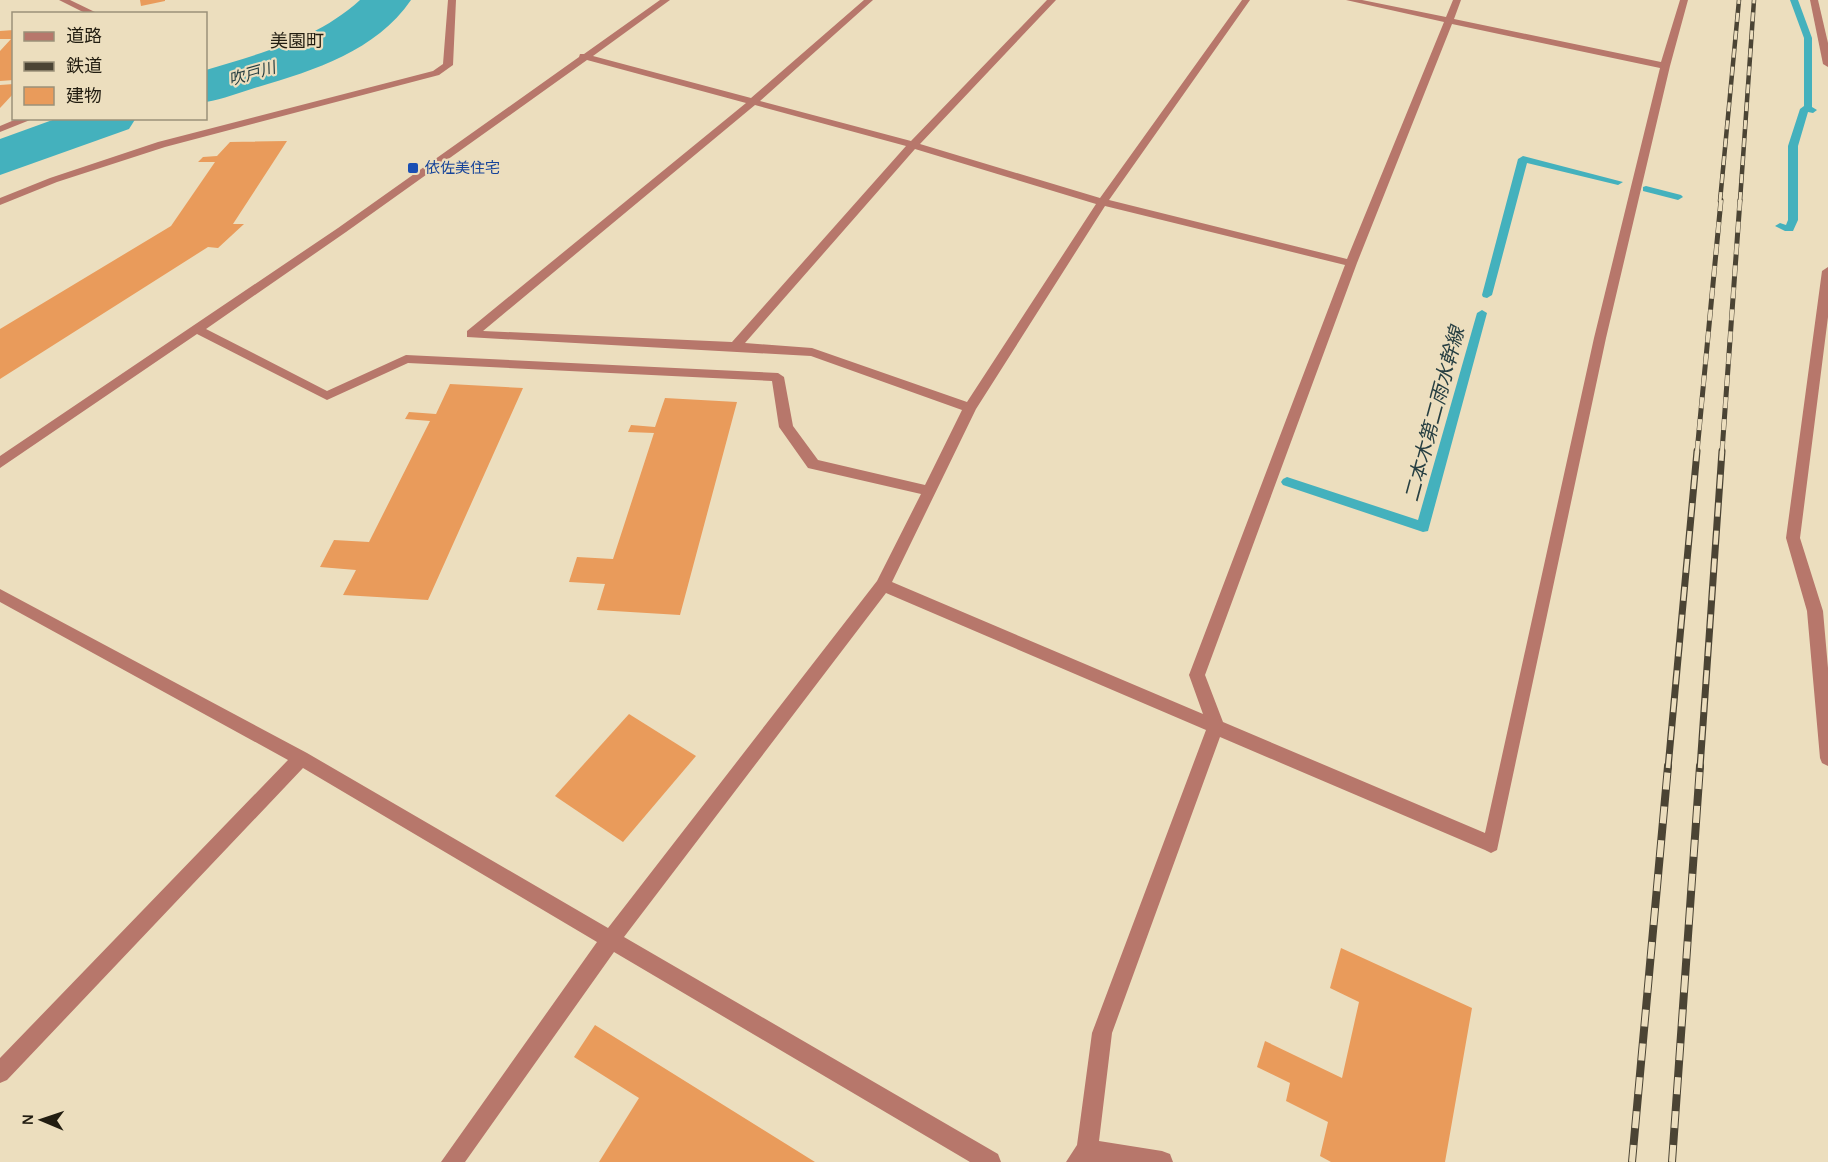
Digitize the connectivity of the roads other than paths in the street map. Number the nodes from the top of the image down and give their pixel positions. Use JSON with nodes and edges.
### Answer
{"nodes":[{"id":1,"x":63,"y":0,"type":"edge"},
{"id":2,"x":452,"y":0,"type":"edge"},
{"id":3,"x":666,"y":0,"type":"edge"},
{"id":4,"x":869,"y":0,"type":"edge"},
{"id":5,"x":1052,"y":0,"type":"edge"},
{"id":6,"x":1246,"y":0,"type":"edge"},
{"id":7,"x":1350,"y":0,"type":"edge"},
{"id":8,"x":1457,"y":0,"type":"edge"},
{"id":9,"x":1684,"y":0,"type":"edge"},
{"id":10,"x":1814,"y":0,"type":"edge"},
{"id":11,"x":90,"y":12,"type":"edge"},
{"id":12,"x":1448,"y":21,"type":"junction"},
{"id":13,"x":583,"y":56,"type":"junction"},
{"id":14,"x":1828,"y":64,"type":"edge"},
{"id":15,"x":1665,"y":66,"type":"junction"},
{"id":16,"x":753,"y":102,"type":"junction"},
{"id":17,"x":25,"y":120,"type":"edge"},
{"id":18,"x":0,"y":129,"type":"edge"},
{"id":19,"x":913,"y":145,"type":"junction"},
{"id":20,"x":0,"y":202,"type":"edge"},
{"id":21,"x":1102,"y":202,"type":"junction"},
{"id":22,"x":1351,"y":263,"type":"junction"},
{"id":23,"x":1828,"y":271,"type":"edge"},
{"id":24,"x":196,"y":329,"type":"junction"},
{"id":25,"x":735,"y":346,"type":"junction"},
{"id":26,"x":970,"y":408,"type":"junction"},
{"id":27,"x":0,"y":463,"type":"edge"},
{"id":28,"x":929,"y":491,"type":"junction"},
{"id":29,"x":883,"y":585,"type":"junction"},
{"id":30,"x":0,"y":594,"type":"edge"},
{"id":31,"x":1216,"y":726,"type":"junction"},
{"id":32,"x":301,"y":758,"type":"junction"},
{"id":33,"x":1828,"y":758,"type":"edge"},
{"id":34,"x":611,"y":939,"type":"junction"},
{"id":35,"x":0,"y":1073,"type":"edge"},
{"id":36,"x":1082,"y":1156,"type":"edge"},
{"id":37,"x":452,"y":1162,"type":"edge"},
{"id":38,"x":990,"y":1162,"type":"edge"},
{"id":39,"x":1162,"y":1162,"type":"edge"}],
"edges":[{"from":1,"to":11,"type":"street"},
{"from":2,"to":20,"type":"street"},
{"from":3,"to":13,"type":"street"},
{"from":4,"to":16,"type":"street"},
{"from":5,"to":19,"type":"street"},
{"from":6,"to":21,"type":"street"},
{"from":7,"to":12,"type":"street"},
{"from":8,"to":12,"type":"street"},
{"from":9,"to":15,"type":"street"},
{"from":10,"to":14,"type":"street"},
{"from":12,"to":15,"type":"street"},
{"from":12,"to":22,"type":"street"},
{"from":13,"to":16,"type":"street"},
{"from":13,"to":24,"type":"street"},
{"from":15,"to":31,"type":"street"},
{"from":16,"to":19,"type":"street"},
{"from":16,"to":25,"type":"street"},
{"from":17,"to":18,"type":"street"},
{"from":19,"to":21,"type":"street"},
{"from":19,"to":25,"type":"street"},
{"from":21,"to":22,"type":"street"},
{"from":21,"to":26,"type":"street"},
{"from":22,"to":31,"type":"street"},
{"from":23,"to":33,"type":"street"},
{"from":24,"to":27,"type":"street"},
{"from":24,"to":28,"type":"street"},
{"from":25,"to":26,"type":"street"},
{"from":26,"to":28,"type":"street"},
{"from":28,"to":29,"type":"street"},
{"from":29,"to":31,"type":"street"},
{"from":29,"to":34,"type":"street"},
{"from":30,"to":32,"type":"street"},
{"from":31,"to":36,"type":"street"},
{"from":32,"to":34,"type":"street"},
{"from":32,"to":35,"type":"street"},
{"from":34,"to":37,"type":"street"},
{"from":34,"to":38,"type":"street"},
{"from":36,"to":39,"type":"street"}]}
